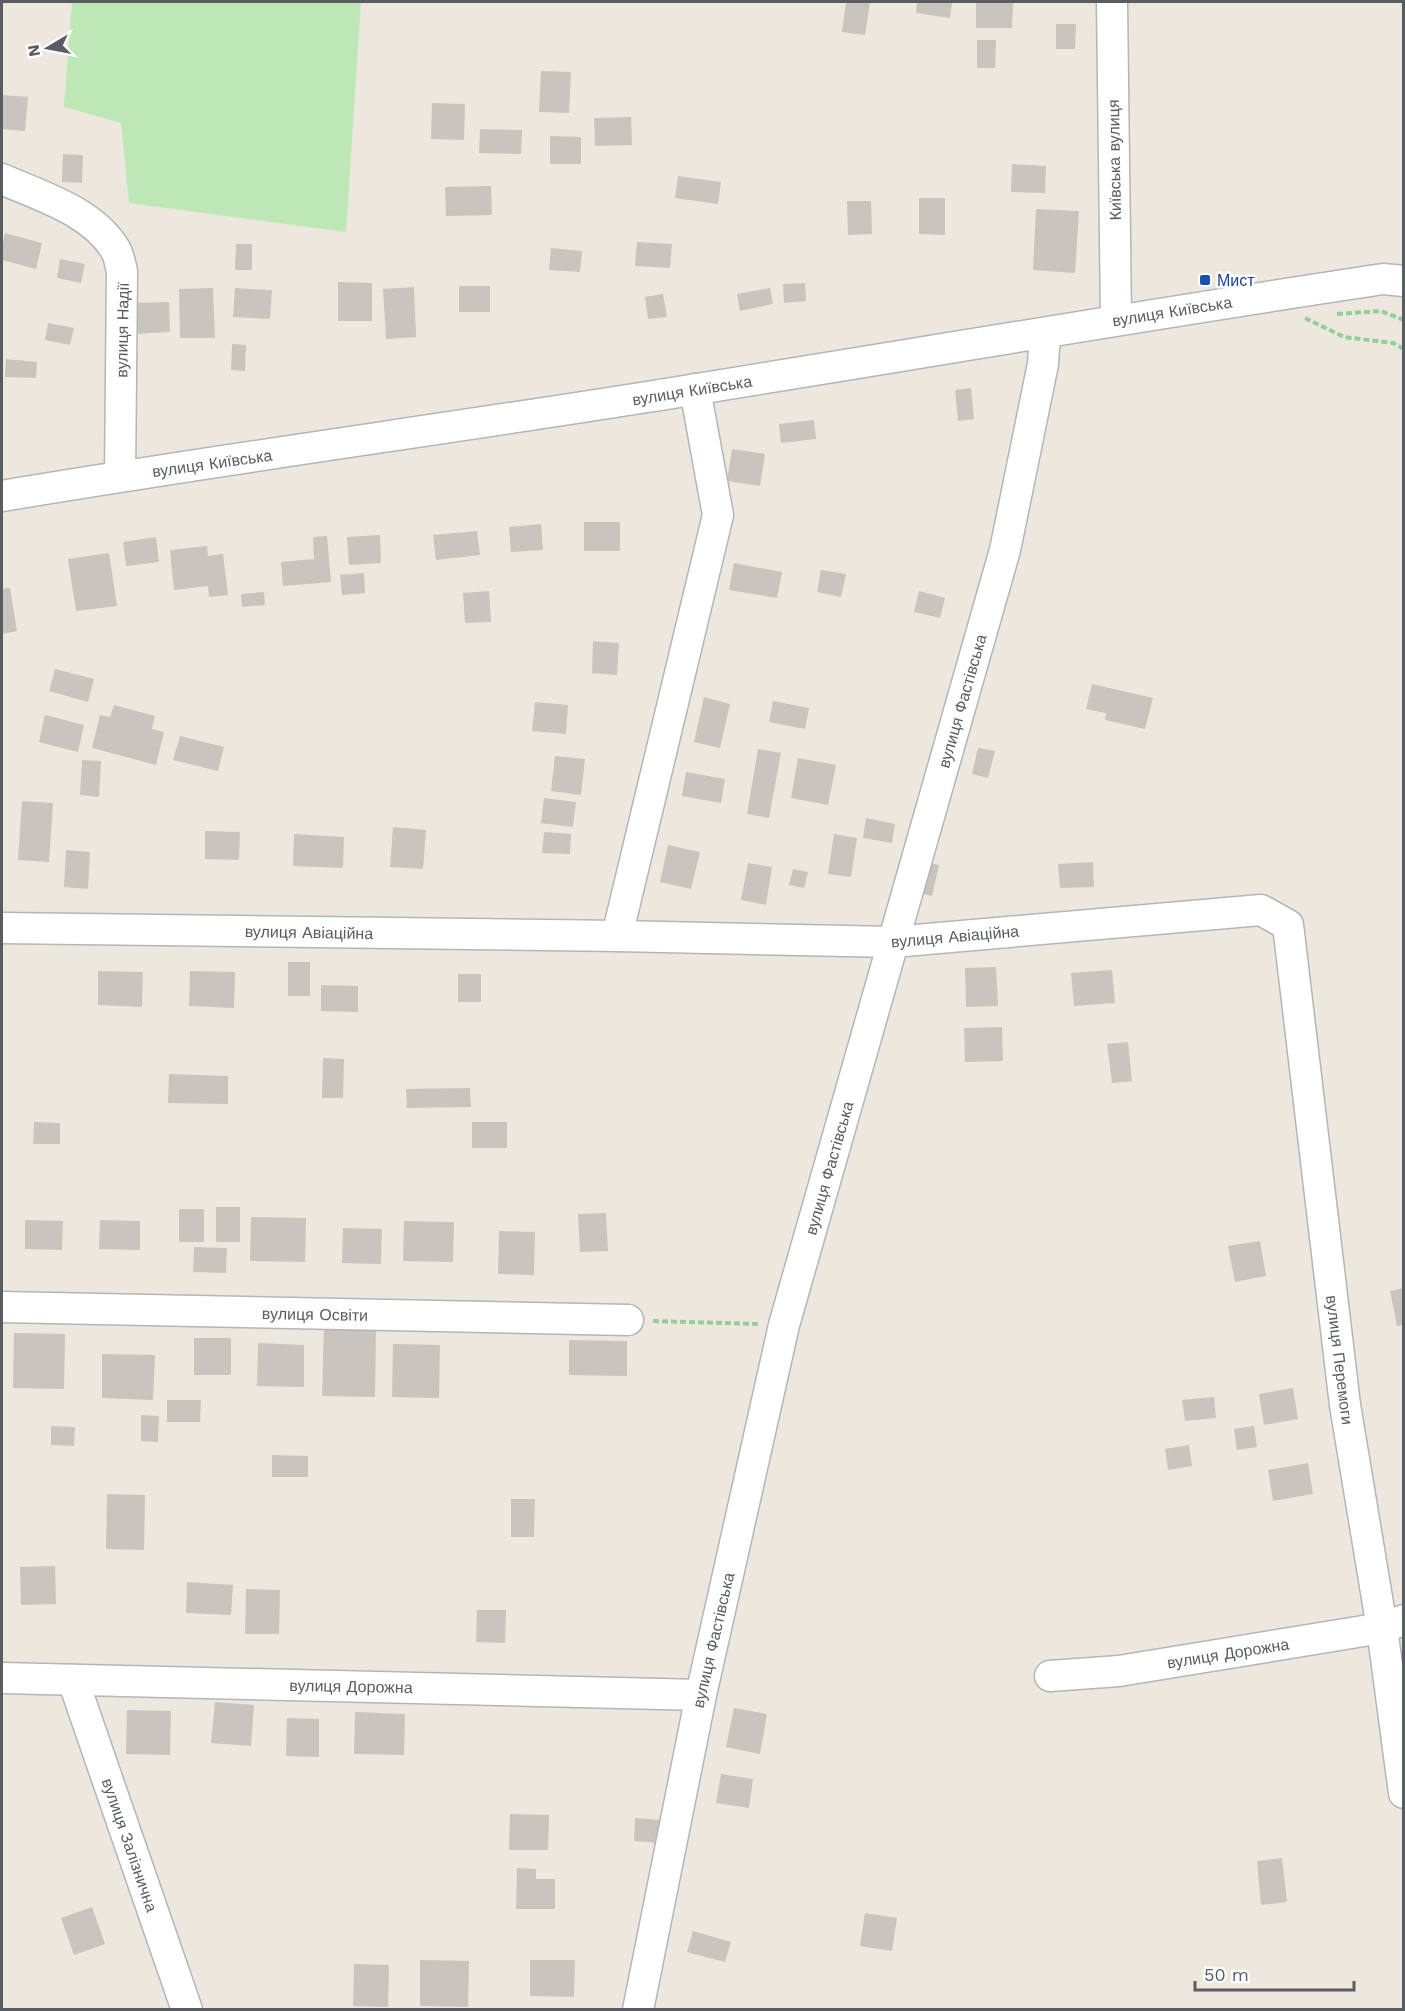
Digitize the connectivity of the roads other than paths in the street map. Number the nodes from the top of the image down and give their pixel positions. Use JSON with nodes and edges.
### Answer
{"nodes":[{"id":1,"x":1112,"y":2,"type":"edge"},
{"id":2,"x":2,"y":179,"type":"edge"},
{"id":3,"x":1397,"y":274,"type":"edge"},
{"id":4,"x":1116,"y":319,"type":"junction"},
{"id":5,"x":1045,"y":333,"type":"junction"},
{"id":6,"x":695,"y":389,"type":"junction"},
{"id":7,"x":120,"y":476,"type":"junction"},
{"id":8,"x":2,"y":496,"type":"edge"},
{"id":9,"x":1288,"y":925,"type":"joint"},
{"id":10,"x":2,"y":928,"type":"edge"},
{"id":11,"x":617,"y":936,"type":"junction"},
{"id":12,"x":892,"y":942,"type":"junction"},
{"id":13,"x":2,"y":1307,"type":"edge"},
{"id":14,"x":628,"y":1320,"type":"road end"},
{"id":15,"x":1393,"y":1624,"type":"edge"},
{"id":16,"x":1050,"y":1676,"type":"dead end"},
{"id":17,"x":2,"y":1678,"type":"edge"},
{"id":18,"x":73,"y":1680,"type":"junction"},
{"id":19,"x":701,"y":1695,"type":"junction"},
{"id":20,"x":1404,"y":1793,"type":"edge"},
{"id":21,"x":187,"y":2010,"type":"edge"},
{"id":22,"x":638,"y":2010,"type":"edge"}],
"edges":[{"from":1,"to":4,"type":"street","name":"Київська вулиця"},
{"from":2,"to":7,"type":"street","name":"вулиця Надії"},
{"from":3,"to":4,"type":"street","name":"вулиця Київська"},
{"from":4,"to":5,"type":"street","name":"вулиця Київська"},
{"from":5,"to":6,"type":"street","name":"вулиця Київська"},
{"from":5,"to":12,"type":"street","name":"вулиця Фастівська"},
{"from":6,"to":7,"type":"street","name":"вулиця Київська"},
{"from":6,"to":11,"type":"street"},
{"from":7,"to":8,"type":"street","name":"вулиця Київська"},
{"from":9,"to":12,"type":"street","name":"вулиця Авіаційна"},
{"from":9,"to":15,"type":"street","name":"вулиця Перемоги"},
{"from":10,"to":11,"type":"street","name":"вулиця Авіаційна"},
{"from":11,"to":12,"type":"street","name":"вулиця Авіаційна"},
{"from":12,"to":19,"type":"street","name":"вулиця Фастівська"},
{"from":13,"to":14,"type":"street","name":"вулиця Освіти"},
{"from":15,"to":16,"type":"street","name":"вулиця Дорожна"},
{"from":15,"to":20,"type":"street","name":"вулиця Перемоги"},
{"from":17,"to":18,"type":"street","name":"вулиця Дорожна"},
{"from":18,"to":19,"type":"street","name":"вулиця Дорожна"},
{"from":18,"to":21,"type":"street","name":"вулиця Залізнична"},
{"from":19,"to":22,"type":"street","name":"вулиця Фастівська"}]}
